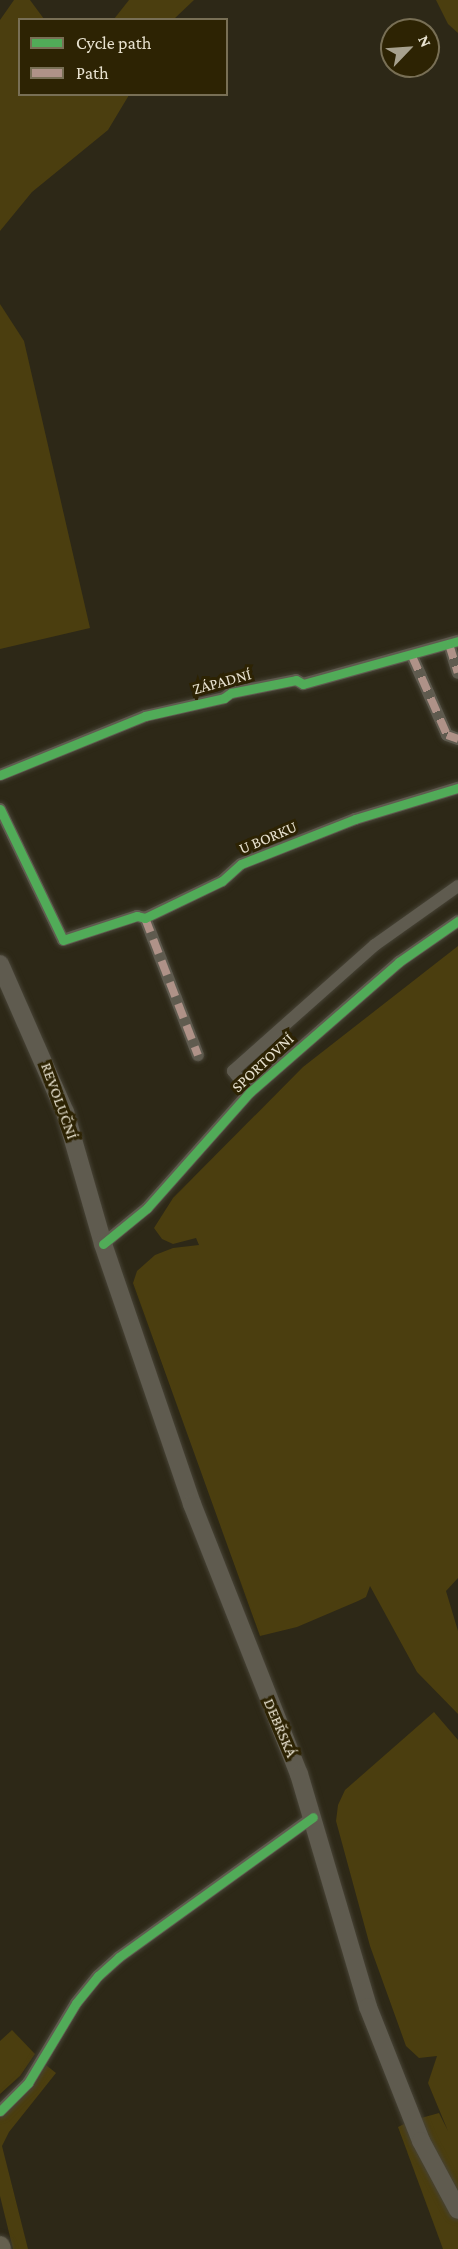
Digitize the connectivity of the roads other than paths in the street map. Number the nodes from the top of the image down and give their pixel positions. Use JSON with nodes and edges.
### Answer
{"nodes":[{"id":1,"x":454,"y":643,"type":"edge"},
{"id":2,"x":412,"y":656,"type":"junction"},
{"id":3,"x":458,"y":673,"type":"edge"},
{"id":4,"x":458,"y":739,"type":"edge"},
{"id":5,"x":0,"y":775,"type":"edge"},
{"id":6,"x":458,"y":788,"type":"edge"},
{"id":7,"x":0,"y":809,"type":"edge"},
{"id":8,"x":458,"y":886,"type":"edge"},
{"id":9,"x":145,"y":918,"type":"junction"},
{"id":10,"x":458,"y":921,"type":"edge"},
{"id":11,"x":0,"y":964,"type":"edge"},
{"id":12,"x":198,"y":1055,"type":"dead end"},
{"id":13,"x":250,"y":1092,"type":"junction"},
{"id":14,"x":103,"y":1244,"type":"junction"},
{"id":15,"x":313,"y":1817,"type":"junction"},
{"id":16,"x":36,"y":2066,"type":"junction"},
{"id":17,"x":0,"y":2099,"type":"edge"},
{"id":18,"x":0,"y":2111,"type":"edge"},
{"id":19,"x":458,"y":2210,"type":"edge"}],
"edges":[{"from":1,"to":2,"type":"street","name":"ZÁPADNÍ"},
{"from":1,"to":3,"type":"street","name":"ZÁPADNÍ"},
{"from":2,"to":4,"type":"street"},
{"from":2,"to":5,"type":"street","name":"ZÁPADNÍ"},
{"from":6,"to":9,"type":"street","name":"U BORKU"},
{"from":7,"to":9,"type":"street","name":"U BORKU"},
{"from":8,"to":13,"type":"street","name":"SPORTOVNÍ"},
{"from":9,"to":12,"type":"street"},
{"from":10,"to":13,"type":"street","name":"SPORTOVNÍ"},
{"from":11,"to":14,"type":"main road","name":"REVOLUČNÍ"},
{"from":13,"to":14,"type":"street","name":"SPORTOVNÍ"},
{"from":14,"to":15,"type":"main road","name":"DEBŘSKÁ"},
{"from":15,"to":16,"type":"street"},
{"from":15,"to":19,"type":"main road","name":"DEBŘSKÁ"},
{"from":16,"to":17,"type":"street"},
{"from":16,"to":18,"type":"street"}]}
